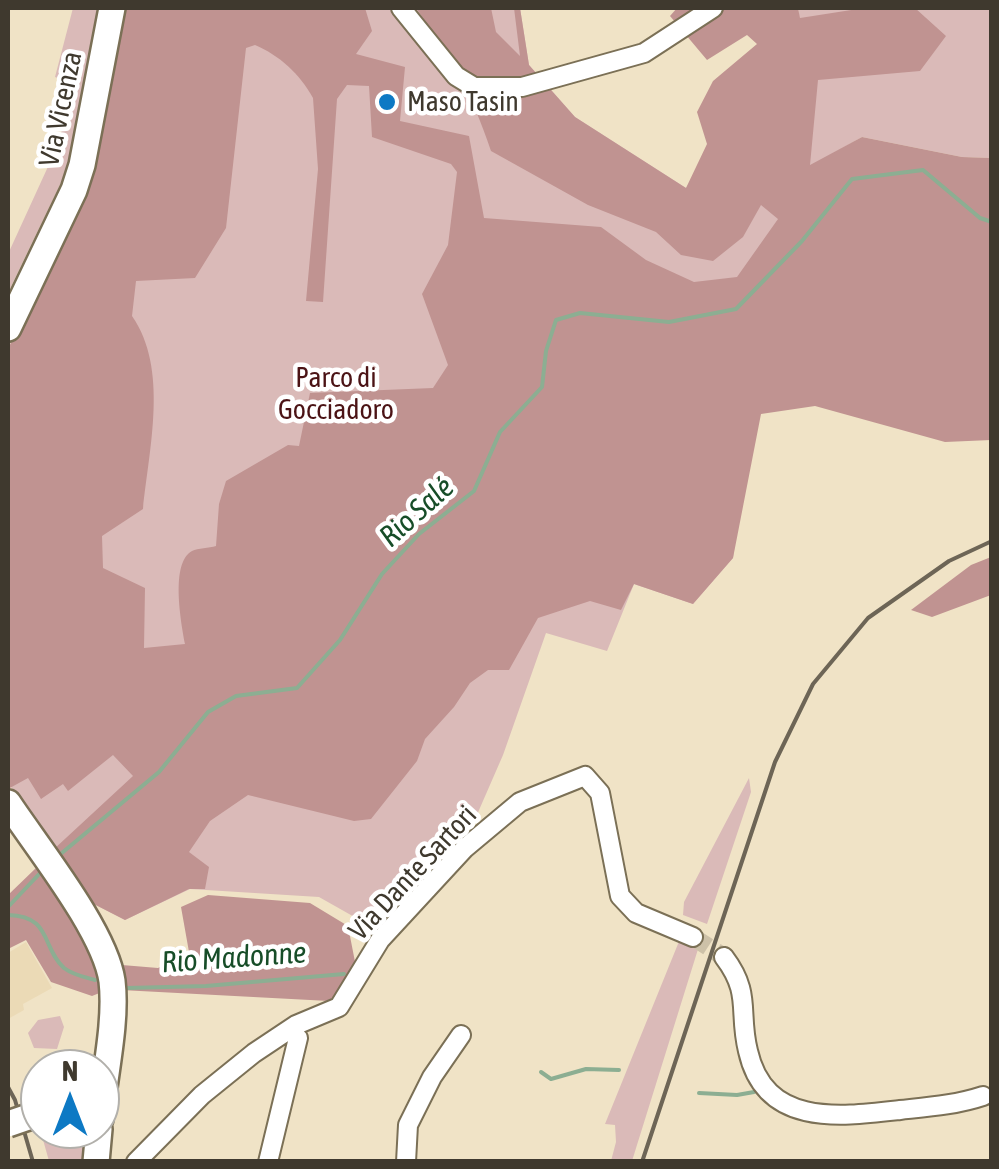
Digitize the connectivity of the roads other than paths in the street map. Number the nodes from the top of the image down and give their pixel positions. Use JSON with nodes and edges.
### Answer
{"nodes":[{"id":1,"x":112,"y":8,"type":"edge"},
{"id":2,"x":401,"y":8,"type":"edge"},
{"id":3,"x":713,"y":8,"type":"edge"},
{"id":4,"x":8,"y":328,"type":"edge"},
{"id":5,"x":8,"y":803,"type":"edge"},
{"id":6,"x":693,"y":937,"type":"tunnel mouth"},
{"id":7,"x":724,"y":957,"type":"tunnel mouth"},
{"id":8,"x":461,"y":1035,"type":"dead end"},
{"id":9,"x":298,"y":1038,"type":"dead end"},
{"id":10,"x":106,"y":1049,"type":"edge"},
{"id":11,"x":983,"y":1096,"type":"dead end"},
{"id":12,"x":136,"y":1162,"type":"edge"},
{"id":13,"x":268,"y":1162,"type":"edge"},
{"id":14,"x":406,"y":1162,"type":"edge"}],
"edges":[{"from":1,"to":4,"type":"main road","name":"Via Vicenza"},
{"from":2,"to":3,"type":"street"},
{"from":5,"to":10,"type":"main road"},
{"from":6,"to":12,"type":"street","name":"Via Dante Sartori"},
{"from":7,"to":11,"type":"street"},
{"from":8,"to":14,"type":"street"},
{"from":9,"to":13,"type":"street"}]}
